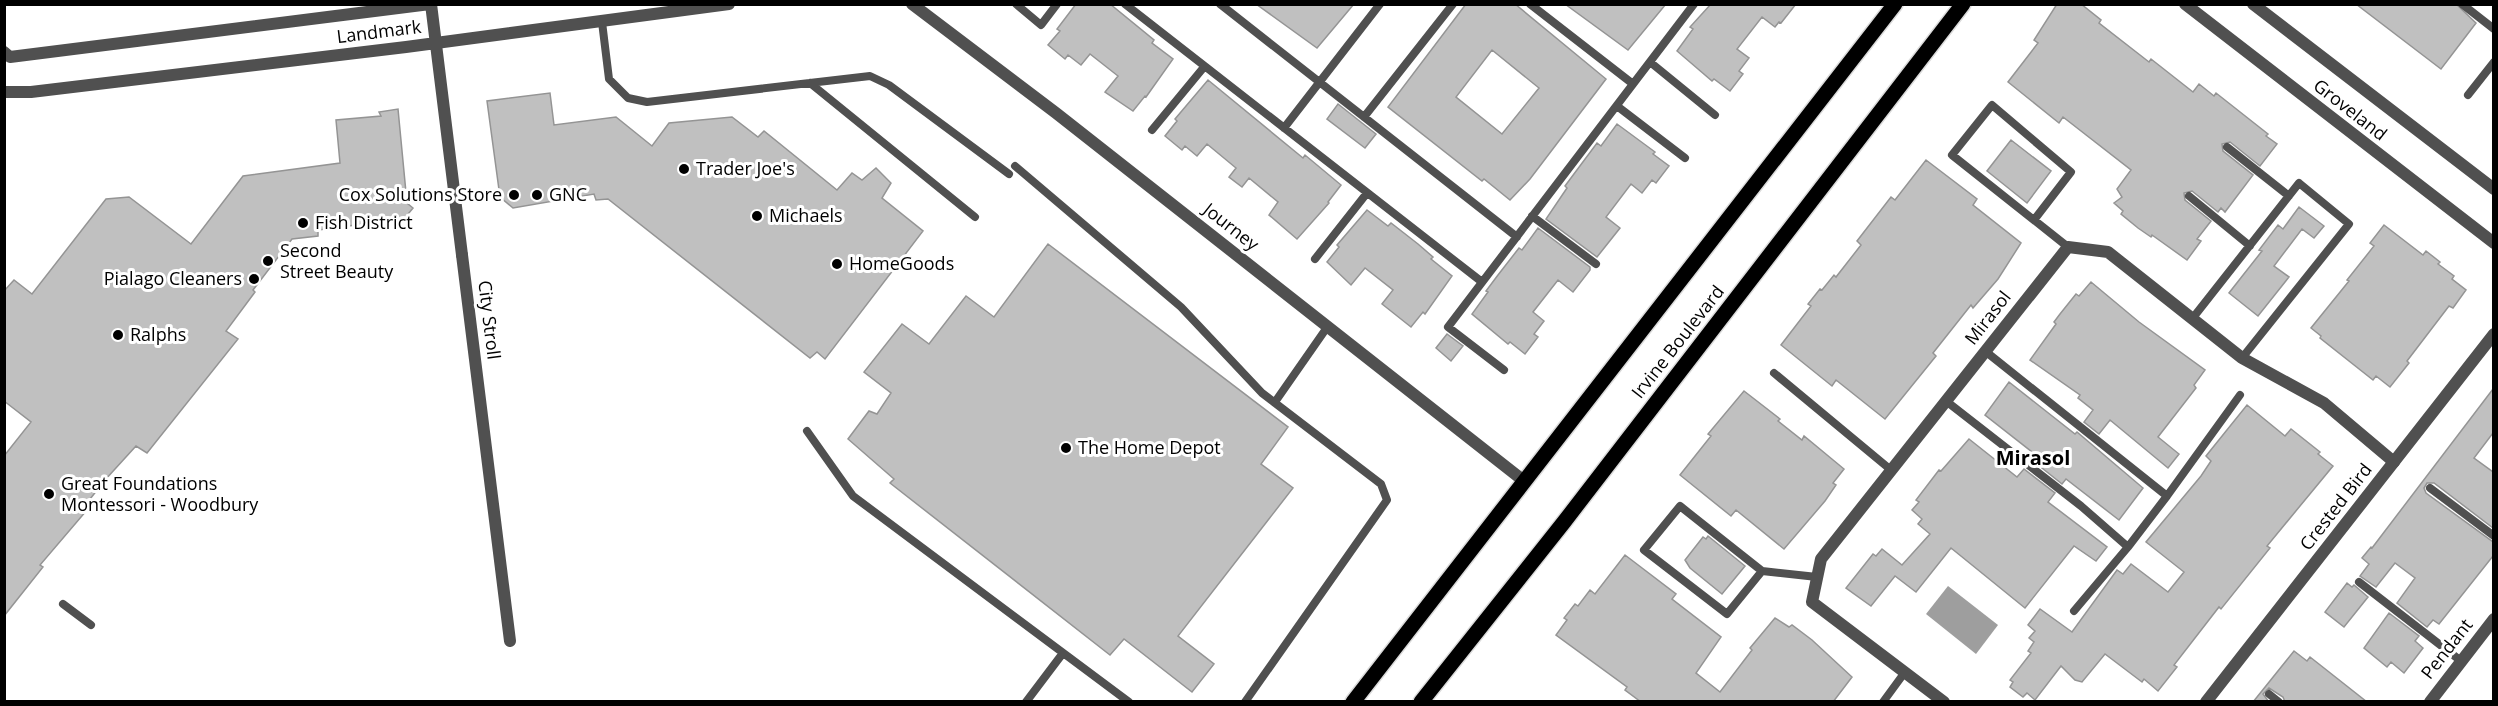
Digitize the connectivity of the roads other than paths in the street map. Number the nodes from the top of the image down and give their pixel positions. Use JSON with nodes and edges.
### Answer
{"nodes":[{"id":1,"x":431,"y":4,"type":"edge"},
{"id":2,"x":729,"y":4,"type":"edge"},
{"id":3,"x":912,"y":4,"type":"edge"},
{"id":4,"x":1016,"y":4,"type":"edge"},
{"id":5,"x":1058,"y":4,"type":"edge"},
{"id":6,"x":1125,"y":4,"type":"edge"},
{"id":7,"x":1220,"y":4,"type":"edge"},
{"id":8,"x":1380,"y":4,"type":"edge"},
{"id":9,"x":1452,"y":4,"type":"edge"},
{"id":10,"x":1530,"y":4,"type":"edge"},
{"id":11,"x":1694,"y":4,"type":"edge"},
{"id":12,"x":1895,"y":4,"type":"edge"},
{"id":13,"x":1963,"y":4,"type":"edge"},
{"id":14,"x":2185,"y":4,"type":"edge"},
{"id":15,"x":2253,"y":4,"type":"edge"},
{"id":16,"x":2462,"y":4,"type":"edge"},
{"id":17,"x":602,"y":21,"type":"junction"},
{"id":18,"x":2493,"y":29,"type":"edge"},
{"id":19,"x":435,"y":44,"type":"junction"},
{"id":20,"x":6,"y":58,"type":"edge"},
{"id":21,"x":1650,"y":62,"type":"junction"},
{"id":22,"x":2493,"y":62,"type":"edge"},
{"id":23,"x":1204,"y":66,"type":"junction"},
{"id":24,"x":1319,"y":82,"type":"junction"},
{"id":25,"x":810,"y":83,"type":"junction"},
{"id":26,"x":1634,"y":84,"type":"junction"},
{"id":27,"x":4,"y":92,"type":"edge"},
{"id":28,"x":2468,"y":95,"type":"dead end"},
{"id":29,"x":1617,"y":106,"type":"junction"},
{"id":30,"x":1715,"y":115,"type":"dead end"},
{"id":31,"x":1364,"y":117,"type":"junction"},
{"id":32,"x":1284,"y":128,"type":"junction"},
{"id":33,"x":1152,"y":130,"type":"dead end"},
{"id":34,"x":2227,"y":147,"type":"dead end"},
{"id":35,"x":1685,"y":158,"type":"dead end"},
{"id":36,"x":1015,"y":166,"type":"dead end"},
{"id":37,"x":1009,"y":174,"type":"dead end"},
{"id":38,"x":2493,"y":189,"type":"edge"},
{"id":39,"x":1367,"y":193,"type":"junction"},
{"id":40,"x":2189,"y":196,"type":"dead end"},
{"id":41,"x":2289,"y":196,"type":"junction"},
{"id":42,"x":1532,"y":216,"type":"junction"},
{"id":43,"x":975,"y":217,"type":"dead end"},
{"id":44,"x":2034,"y":220,"type":"junction"},
{"id":45,"x":1516,"y":237,"type":"junction"},
{"id":46,"x":2493,"y":243,"type":"edge"},
{"id":47,"x":2250,"y":246,"type":"junction"},
{"id":48,"x":2068,"y":247,"type":"junction"},
{"id":49,"x":1315,"y":259,"type":"dead end"},
{"id":50,"x":1596,"y":264,"type":"dead end"},
{"id":51,"x":1482,"y":282,"type":"junction"},
{"id":52,"x":2192,"y":320,"type":"junction"},
{"id":53,"x":1328,"y":326,"type":"junction"},
{"id":54,"x":2493,"y":334,"type":"edge"},
{"id":55,"x":1985,"y":351,"type":"junction"},
{"id":56,"x":2242,"y":358,"type":"junction"},
{"id":57,"x":1504,"y":370,"type":"dead end"},
{"id":58,"x":1774,"y":373,"type":"dead end"},
{"id":59,"x":2240,"y":395,"type":"dead end"},
{"id":60,"x":1946,"y":401,"type":"junction"},
{"id":61,"x":1275,"y":402,"type":"junction"},
{"id":62,"x":807,"y":432,"type":"dead end"},
{"id":63,"x":2394,"y":462,"type":"junction"},
{"id":64,"x":1891,"y":470,"type":"junction"},
{"id":65,"x":1524,"y":481,"type":"junction"},
{"id":66,"x":2430,"y":488,"type":"dead end"},
{"id":67,"x":2167,"y":496,"type":"junction"},
{"id":68,"x":2493,"y":536,"type":"edge"},
{"id":69,"x":2128,"y":546,"type":"junction"},
{"id":70,"x":1762,"y":571,"type":"junction"},
{"id":71,"x":1817,"y":577,"type":"junction"},
{"id":72,"x":2359,"y":582,"type":"dead end"},
{"id":73,"x":63,"y":604,"type":"dead end"},
{"id":74,"x":2074,"y":611,"type":"dead end"},
{"id":75,"x":2493,"y":619,"type":"edge"},
{"id":76,"x":91,"y":625,"type":"dead end"},
{"id":77,"x":510,"y":641,"type":"dead end"},
{"id":78,"x":1063,"y":653,"type":"junction"},
{"id":79,"x":2461,"y":661,"type":"junction"},
{"id":80,"x":1905,"y":672,"type":"junction"},
{"id":81,"x":2269,"y":694,"type":"dead end"},
{"id":82,"x":2432,"y":701,"type":"edge"},
{"id":83,"x":1026,"y":702,"type":"edge"},
{"id":84,"x":1129,"y":702,"type":"edge"},
{"id":85,"x":1245,"y":702,"type":"edge"},
{"id":86,"x":1353,"y":702,"type":"edge"},
{"id":87,"x":1421,"y":702,"type":"edge"},
{"id":88,"x":1883,"y":702,"type":"edge"},
{"id":89,"x":1944,"y":702,"type":"edge"},
{"id":90,"x":2206,"y":702,"type":"edge"},
{"id":91,"x":2279,"y":702,"type":"edge"}],
"edges":[{"from":1,"to":19,"type":"street","name":"City Stroll"},
{"from":1,"to":20,"type":"street","name":"Landmark"},
{"from":2,"to":17,"type":"street","name":"Landmark"},
{"from":3,"to":53,"type":"street","name":"Journey"},
{"from":4,"to":5,"type":"lane"},
{"from":6,"to":23,"type":"lane"},
{"from":7,"to":24,"type":"lane"},
{"from":8,"to":24,"type":"lane"},
{"from":9,"to":31,"type":"lane"},
{"from":10,"to":26,"type":"lane"},
{"from":11,"to":21,"type":"lane"},
{"from":12,"to":65,"type":"main road","name":"Irvine Boulevard"},
{"from":13,"to":87,"type":"main road","name":"Irvine Boulevard"},
{"from":14,"to":46,"type":"street","name":"Groveland"},
{"from":15,"to":38,"type":"street","name":"Groveland"},
{"from":16,"to":18,"type":"lane"},
{"from":17,"to":19,"type":"street","name":"Landmark"},
{"from":17,"to":25,"type":"lane"},
{"from":19,"to":27,"type":"street","name":"Landmark"},
{"from":19,"to":77,"type":"street","name":"City Stroll"},
{"from":21,"to":26,"type":"lane"},
{"from":21,"to":30,"type":"lane"},
{"from":22,"to":28,"type":"lane"},
{"from":23,"to":32,"type":"lane"},
{"from":23,"to":33,"type":"lane"},
{"from":24,"to":31,"type":"lane"},
{"from":24,"to":32,"type":"lane"},
{"from":25,"to":37,"type":"lane"},
{"from":25,"to":43,"type":"lane"},
{"from":26,"to":29,"type":"lane"},
{"from":29,"to":35,"type":"lane"},
{"from":29,"to":42,"type":"lane"},
{"from":31,"to":45,"type":"lane"},
{"from":32,"to":39,"type":"lane"},
{"from":34,"to":41,"type":"lane"},
{"from":36,"to":61,"type":"lane"},
{"from":39,"to":49,"type":"lane"},
{"from":39,"to":51,"type":"lane"},
{"from":40,"to":47,"type":"lane"},
{"from":41,"to":47,"type":"lane"},
{"from":41,"to":56,"type":"lane"},
{"from":42,"to":45,"type":"lane"},
{"from":42,"to":50,"type":"lane"},
{"from":44,"to":44,"type":"lane"},
{"from":44,"to":48,"type":"lane"},
{"from":45,"to":51,"type":"lane"},
{"from":47,"to":52,"type":"lane"},
{"from":48,"to":52,"type":"street"},
{"from":48,"to":55,"type":"street","name":"Mirasol"},
{"from":51,"to":57,"type":"lane"},
{"from":52,"to":56,"type":"street"},
{"from":53,"to":61,"type":"lane"},
{"from":53,"to":65,"type":"street","name":"Journey"},
{"from":54,"to":63,"type":"street","name":"Crested Bird"},
{"from":55,"to":60,"type":"street","name":"Mirasol"},
{"from":55,"to":67,"type":"lane"},
{"from":56,"to":63,"type":"street"},
{"from":58,"to":64,"type":"lane"},
{"from":59,"to":67,"type":"lane"},
{"from":60,"to":64,"type":"street","name":"Mirasol"},
{"from":60,"to":69,"type":"lane"},
{"from":61,"to":85,"type":"lane"},
{"from":62,"to":78,"type":"lane"},
{"from":63,"to":90,"type":"street","name":"Crested Bird"},
{"from":64,"to":71,"type":"street","name":"Mirasol"},
{"from":65,"to":86,"type":"main road","name":"Irvine Boulevard"},
{"from":66,"to":68,"type":"lane"},
{"from":67,"to":69,"type":"lane"},
{"from":69,"to":74,"type":"lane"},
{"from":70,"to":70,"type":"lane"},
{"from":70,"to":71,"type":"lane"},
{"from":71,"to":80,"type":"street","name":"Mirasol"},
{"from":72,"to":79,"type":"lane"},
{"from":73,"to":76,"type":"lane"},
{"from":75,"to":79,"type":"street","name":"Pendant"},
{"from":78,"to":83,"type":"lane"},
{"from":78,"to":84,"type":"lane"},
{"from":79,"to":82,"type":"street","name":"Pendant"},
{"from":80,"to":88,"type":"lane"},
{"from":80,"to":89,"type":"street","name":"Mirasol"},
{"from":81,"to":91,"type":"lane"}]}
